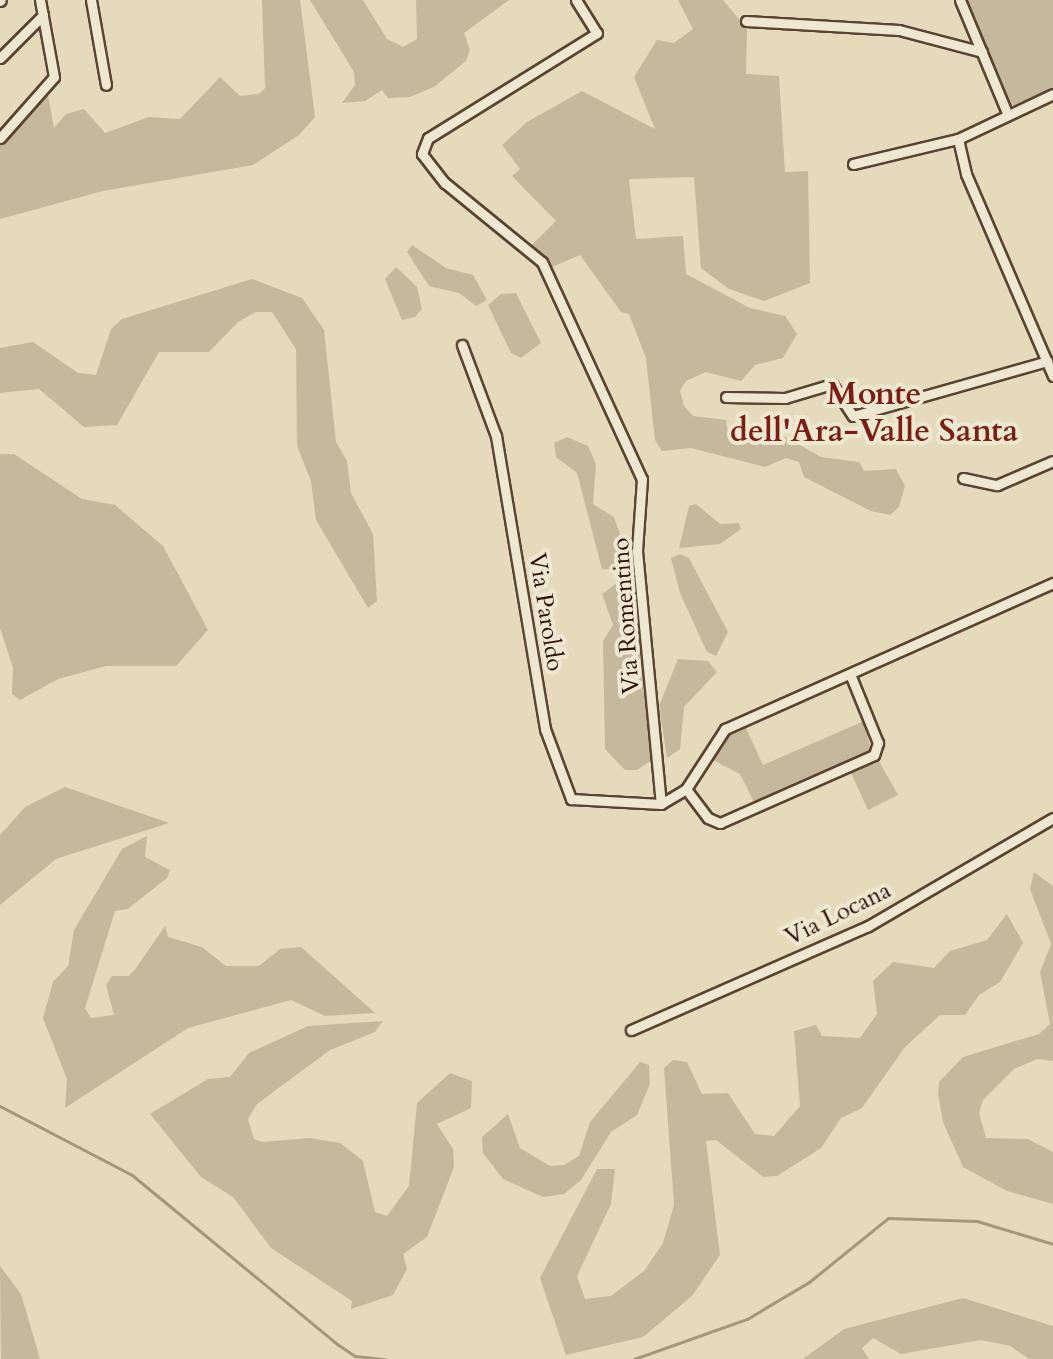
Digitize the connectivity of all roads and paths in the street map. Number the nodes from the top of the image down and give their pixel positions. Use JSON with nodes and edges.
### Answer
{"nodes":[{"id":1,"x":40,"y":0,"type":"edge"},
{"id":2,"x":91,"y":0,"type":"edge"},
{"id":3,"x":576,"y":0,"type":"edge"},
{"id":4,"x":960,"y":0,"type":"edge"},
{"id":5,"x":43,"y":15,"type":"junction"},
{"id":6,"x":746,"y":21,"type":"dead end"},
{"id":7,"x":982,"y":52,"type":"junction"},
{"id":8,"x":0,"y":58,"type":"edge"},
{"id":9,"x":106,"y":85,"type":"dead end"},
{"id":10,"x":1053,"y":94,"type":"edge"},
{"id":11,"x":1007,"y":113,"type":"junction"},
{"id":12,"x":0,"y":138,"type":"edge"},
{"id":13,"x":958,"y":139,"type":"junction"},
{"id":14,"x":853,"y":164,"type":"dead end"},
{"id":15,"x":462,"y":345,"type":"dead end"},
{"id":16,"x":1047,"y":361,"type":"junction"},
{"id":17,"x":1053,"y":376,"type":"edge"},
{"id":18,"x":726,"y":397,"type":"dead end"},
{"id":19,"x":1053,"y":461,"type":"edge"},
{"id":20,"x":963,"y":478,"type":"dead end"},
{"id":21,"x":1053,"y":583,"type":"edge"},
{"id":22,"x":850,"y":674,"type":"junction"},
{"id":23,"x":686,"y":789,"type":"junction"},
{"id":24,"x":661,"y":804,"type":"junction"},
{"id":25,"x":1053,"y":818,"type":"edge"},
{"id":26,"x":631,"y":1030,"type":"dead end"}],
"edges":[{"from":1,"to":5,"type":"street"},
{"from":2,"to":9,"type":"street"},
{"from":3,"to":24,"type":"street","name":"Via Romentino"},
{"from":4,"to":7,"type":"street"},
{"from":5,"to":8,"type":"street"},
{"from":5,"to":12,"type":"street"},
{"from":6,"to":7,"type":"street"},
{"from":7,"to":11,"type":"street"},
{"from":10,"to":11,"type":"street"},
{"from":11,"to":13,"type":"street"},
{"from":13,"to":14,"type":"street"},
{"from":13,"to":16,"type":"street"},
{"from":15,"to":24,"type":"street","name":"Via Paroldo"},
{"from":16,"to":17,"type":"street"},
{"from":16,"to":18,"type":"street"},
{"from":19,"to":20,"type":"street"},
{"from":21,"to":22,"type":"street"},
{"from":22,"to":23,"type":"street"},
{"from":22,"to":23,"type":"street"},
{"from":23,"to":24,"type":"street"},
{"from":25,"to":26,"type":"street","name":"Via Locana"}]}
